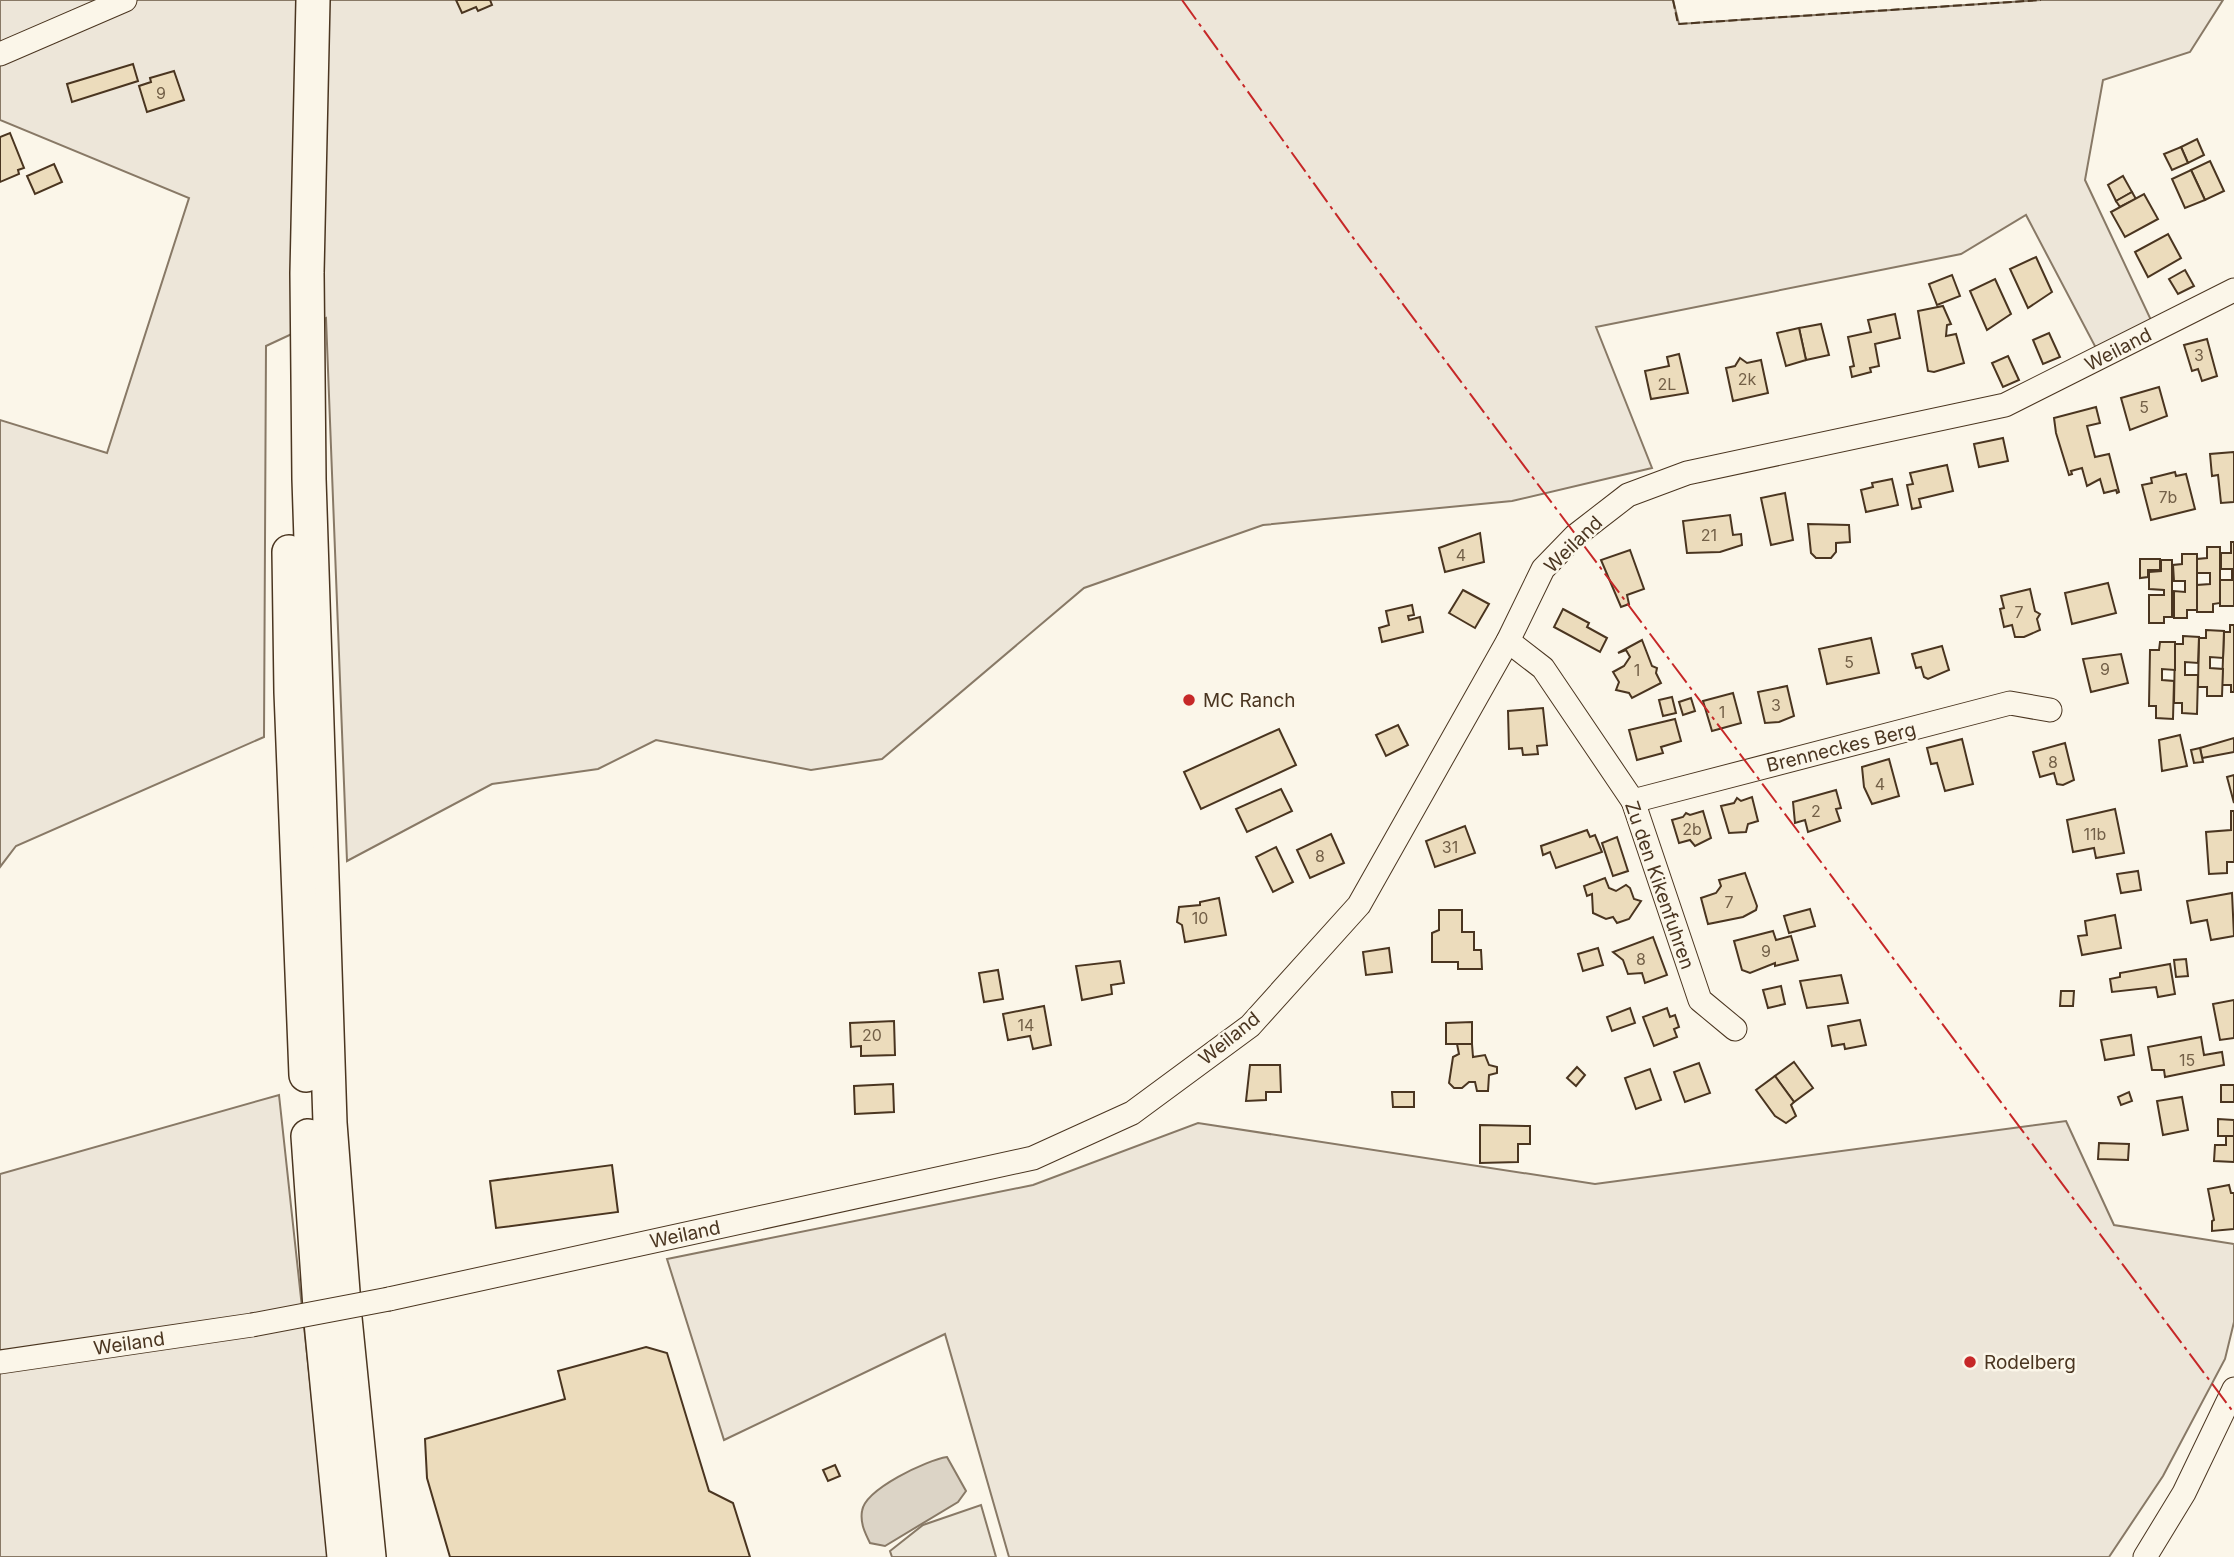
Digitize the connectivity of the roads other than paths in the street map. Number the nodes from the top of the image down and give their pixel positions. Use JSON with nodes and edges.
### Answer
{"nodes":[{"id":1,"x":125,"y":0,"type":"edge"},
{"id":2,"x":294,"y":0,"type":"edge"},
{"id":3,"x":313,"y":0,"type":"edge"},
{"id":4,"x":0,"y":54,"type":"edge"},
{"id":5,"x":2234,"y":290,"type":"edge"},
{"id":6,"x":1508,"y":640,"type":"junction"},
{"id":7,"x":2050,"y":710,"type":"dead end"},
{"id":8,"x":1633,"y":801,"type":"junction"},
{"id":9,"x":1735,"y":1029,"type":"dead end"},
{"id":10,"x":0,"y":1362,"type":"edge"},
{"id":11,"x":2234,"y":1389,"type":"edge"},
{"id":12,"x":344,"y":1557,"type":"edge"},
{"id":13,"x":369,"y":1557,"type":"edge"},
{"id":14,"x":2145,"y":1557,"type":"edge"}],
"edges":[{"from":1,"to":4,"type":"street"},
{"from":2,"to":12,"type":"highway"},
{"from":3,"to":13,"type":"highway"},
{"from":5,"to":6,"type":"street","name":"Weiland"},
{"from":6,"to":8,"type":"street","name":"Zu den Kikenfuhren"},
{"from":6,"to":10,"type":"street","name":"Weiland","bridge":true},
{"from":7,"to":8,"type":"street","name":"Brenneckes Berg"},
{"from":8,"to":9,"type":"street","name":"Zu den Kikenfuhren"},
{"from":11,"to":14,"type":"street"}]}
